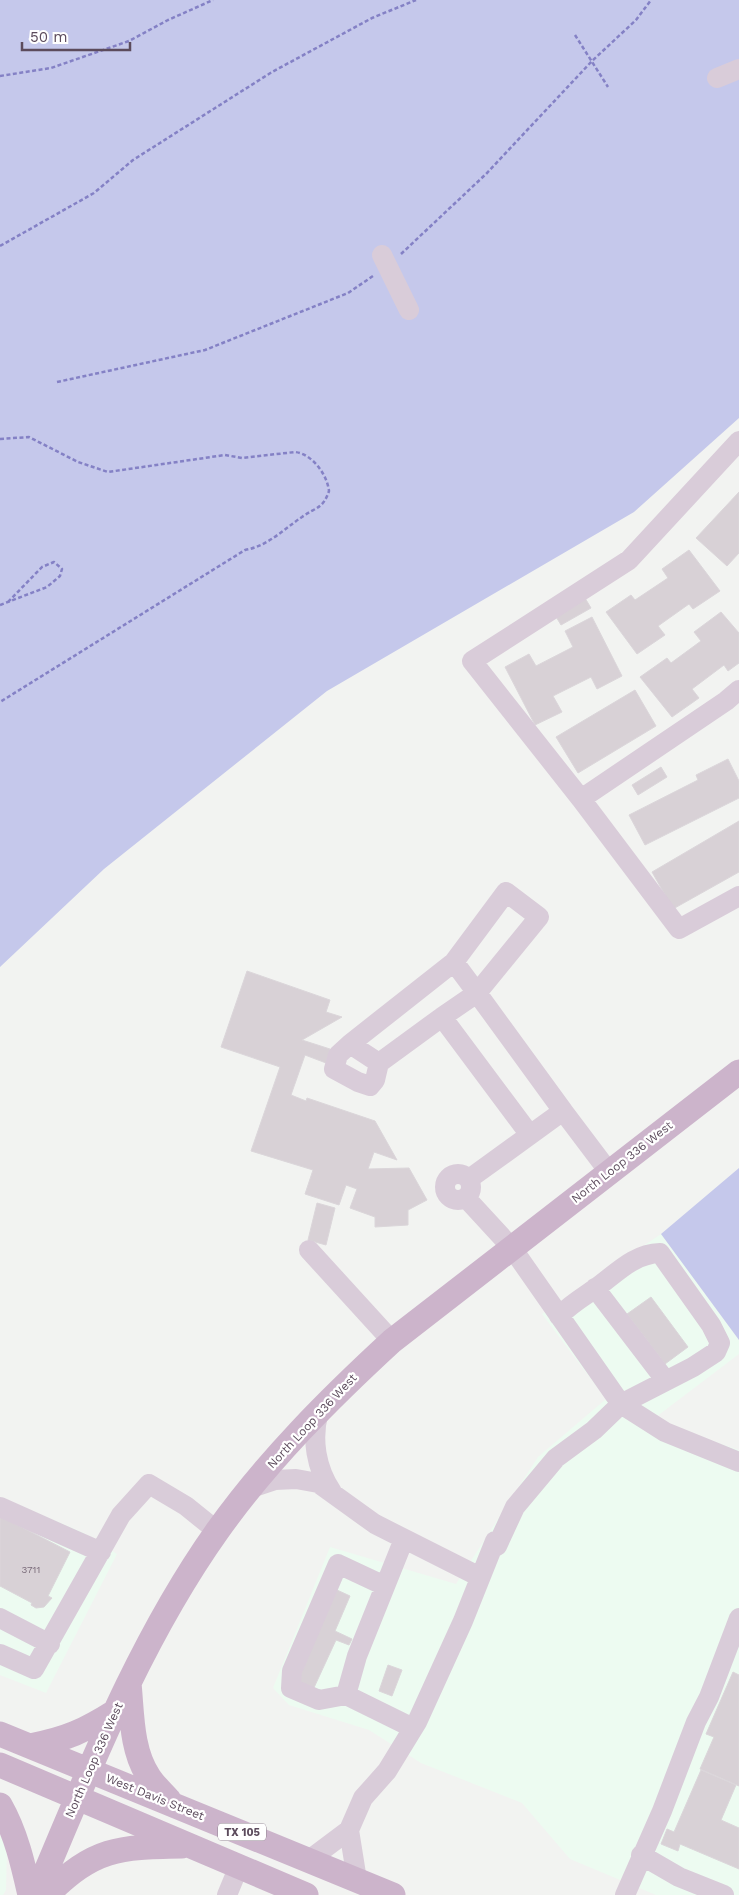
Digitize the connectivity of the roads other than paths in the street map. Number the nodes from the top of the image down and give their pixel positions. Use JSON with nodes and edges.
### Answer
{"nodes":[{"id":1,"x":739,"y":68,"type":"edge"},
{"id":2,"x":716,"y":78,"type":"dead end"},
{"id":3,"x":384,"y":261,"type":"road end"},
{"id":4,"x":409,"y":310,"type":"dead end"},
{"id":5,"x":739,"y":441,"type":"edge"},
{"id":6,"x":739,"y":690,"type":"edge"},
{"id":7,"x":581,"y":799,"type":"junction"},
{"id":8,"x":739,"y":896,"type":"edge"},
{"id":9,"x":454,"y":962,"type":"junction"},
{"id":10,"x":477,"y":993,"type":"junction"},
{"id":11,"x":442,"y":1017,"type":"junction"},
{"id":12,"x":350,"y":1044,"type":"junction"},
{"id":13,"x":379,"y":1064,"type":"junction"},
{"id":14,"x":739,"y":1072,"type":"edge"},
{"id":15,"x":563,"y":1111,"type":"junction"},
{"id":16,"x":530,"y":1135,"type":"junction"},
{"id":17,"x":610,"y":1172,"type":"junction"},
{"id":18,"x":512,"y":1248,"type":"junction"},
{"id":19,"x":309,"y":1250,"type":"dead end"},
{"id":20,"x":596,"y":1288,"type":"junction"},
{"id":21,"x":559,"y":1316,"type":"junction"},
{"id":22,"x":392,"y":1341,"type":"junction"},
{"id":23,"x":666,"y":1381,"type":"junction"},
{"id":24,"x":621,"y":1404,"type":"junction"},
{"id":25,"x":319,"y":1411,"type":"junction"},
{"id":26,"x":739,"y":1462,"type":"edge"},
{"id":27,"x":251,"y":1488,"type":"junction"},
{"id":28,"x":332,"y":1492,"type":"junction"},
{"id":29,"x":0,"y":1507,"type":"edge"},
{"id":30,"x":217,"y":1532,"type":"junction"},
{"id":31,"x":404,"y":1539,"type":"junction"},
{"id":32,"x":100,"y":1552,"type":"junction"},
{"id":33,"x":480,"y":1577,"type":"junction"},
{"id":34,"x":385,"y":1586,"type":"junction"},
{"id":35,"x":0,"y":1618,"type":"edge"},
{"id":36,"x":739,"y":1618,"type":"edge"},
{"id":37,"x":50,"y":1644,"type":"junction"},
{"id":38,"x":0,"y":1654,"type":"edge"},
{"id":39,"x":129,"y":1681,"type":"junction"},
{"id":40,"x":346,"y":1695,"type":"junction"},
{"id":41,"x":116,"y":1711,"type":"junction"},
{"id":42,"x":413,"y":1728,"type":"junction"},
{"id":43,"x":0,"y":1734,"type":"edge"},
{"id":44,"x":30,"y":1746,"type":"junction"},
{"id":45,"x":0,"y":1765,"type":"edge"},
{"id":46,"x":90,"y":1770,"type":"junction"},
{"id":47,"x":77,"y":1797,"type":"junction"},
{"id":48,"x":172,"y":1804,"type":"junction"},
{"id":49,"x":0,"y":1805,"type":"edge"},
{"id":50,"x":349,"y":1830,"type":"junction"},
{"id":51,"x":190,"y":1845,"type":"junction"},
{"id":52,"x":641,"y":1855,"type":"junction"},
{"id":53,"x":309,"y":1860,"type":"junction"},
{"id":54,"x":239,"y":1866,"type":"junction"},
{"id":55,"x":357,"y":1880,"type":"junction"},
{"id":56,"x":30,"y":1895,"type":"edge"},
{"id":57,"x":36,"y":1895,"type":"edge"},
{"id":58,"x":47,"y":1895,"type":"edge"},
{"id":59,"x":227,"y":1895,"type":"edge"},
{"id":60,"x":306,"y":1895,"type":"edge"},
{"id":61,"x":393,"y":1895,"type":"edge"},
{"id":62,"x":625,"y":1895,"type":"edge"},
{"id":63,"x":724,"y":1895,"type":"edge"}],
"edges":[{"from":1,"to":2,"type":"lane"},
{"from":3,"to":4,"type":"lane"},
{"from":5,"to":7,"type":"lane"},
{"from":6,"to":7,"type":"lane"},
{"from":7,"to":8,"type":"lane"},
{"from":9,"to":10,"type":"lane"},
{"from":9,"to":10,"type":"lane"},
{"from":9,"to":12,"type":"lane"},
{"from":10,"to":11,"type":"lane"},
{"from":10,"to":15,"type":"lane"},
{"from":11,"to":13,"type":"lane"},
{"from":11,"to":16,"type":"lane"},
{"from":12,"to":13,"type":"lane"},
{"from":12,"to":13,"type":"lane"},
{"from":14,"to":17,"type":"main road","name":"North Loop 336 West"},
{"from":15,"to":16,"type":"lane"},
{"from":15,"to":17,"type":"lane"},
{"from":16,"to":18,"type":"lane"},
{"from":17,"to":18,"type":"main road","name":"North Loop 336 West"},
{"from":18,"to":21,"type":"lane"},
{"from":18,"to":22,"type":"main road","name":"North Loop 336 West"},
{"from":19,"to":22,"type":"lane"},
{"from":20,"to":21,"type":"lane"},
{"from":20,"to":23,"type":"lane"},
{"from":20,"to":23,"type":"lane"},
{"from":21,"to":24,"type":"lane"},
{"from":22,"to":25,"type":"main road","name":"North Loop 336 West"},
{"from":23,"to":24,"type":"lane"},
{"from":24,"to":26,"type":"lane"},
{"from":24,"to":33,"type":"lane"},
{"from":25,"to":27,"type":"main road","name":"North Loop 336 West"},
{"from":25,"to":28,"type":"lane"},
{"from":27,"to":28,"type":"lane"},
{"from":27,"to":30,"type":"main road","name":"North Loop 336 West"},
{"from":28,"to":31,"type":"lane"},
{"from":29,"to":32,"type":"lane"},
{"from":30,"to":32,"type":"lane"},
{"from":30,"to":39,"type":"main road","name":"North Loop 336 West"},
{"from":31,"to":33,"type":"lane"},
{"from":31,"to":34,"type":"lane"},
{"from":32,"to":37,"type":"lane"},
{"from":33,"to":42,"type":"lane"},
{"from":34,"to":40,"type":"lane"},
{"from":34,"to":40,"type":"lane"},
{"from":35,"to":37,"type":"lane"},
{"from":36,"to":52,"type":"lane"},
{"from":37,"to":38,"type":"lane"},
{"from":39,"to":41,"type":"main road","name":"North Loop 336 West"},
{"from":39,"to":48,"type":"main road"},
{"from":40,"to":42,"type":"lane"},
{"from":41,"to":44,"type":"main road"},
{"from":41,"to":46,"type":"main road","name":"North Loop 336 West"},
{"from":42,"to":50,"type":"lane"},
{"from":43,"to":44,"type":"main road","name":"West Davis Street","number":"TX 105"},
{"from":44,"to":46,"type":"main road","name":"West Davis Street","number":"TX 105"},
{"from":45,"to":47,"type":"main road","number":"TX 105"},
{"from":46,"to":47,"type":"main road","name":"North Loop 336 West"},
{"from":46,"to":48,"type":"main road","name":"West Davis Street","number":"TX 105"},
{"from":47,"to":51,"type":"main road","number":"TX 105"},
{"from":47,"to":57,"type":"main road","name":"North Loop 336 West"},
{"from":48,"to":53,"type":"main road","name":"West Davis Street","number":"TX 105"},
{"from":49,"to":56,"type":"main road"},
{"from":50,"to":53,"type":"lane"},
{"from":50,"to":55,"type":"lane"},
{"from":51,"to":54,"type":"main road","number":"TX 105"},
{"from":51,"to":58,"type":"main road"},
{"from":52,"to":62,"type":"lane"},
{"from":52,"to":63,"type":"lane"},
{"from":53,"to":55,"type":"main road","name":"West Davis Street","number":"TX 105"},
{"from":54,"to":59,"type":"lane"},
{"from":54,"to":60,"type":"main road","number":"TX 105"},
{"from":55,"to":61,"type":"main road","name":"West Davis Street","number":"TX 105"}]}
